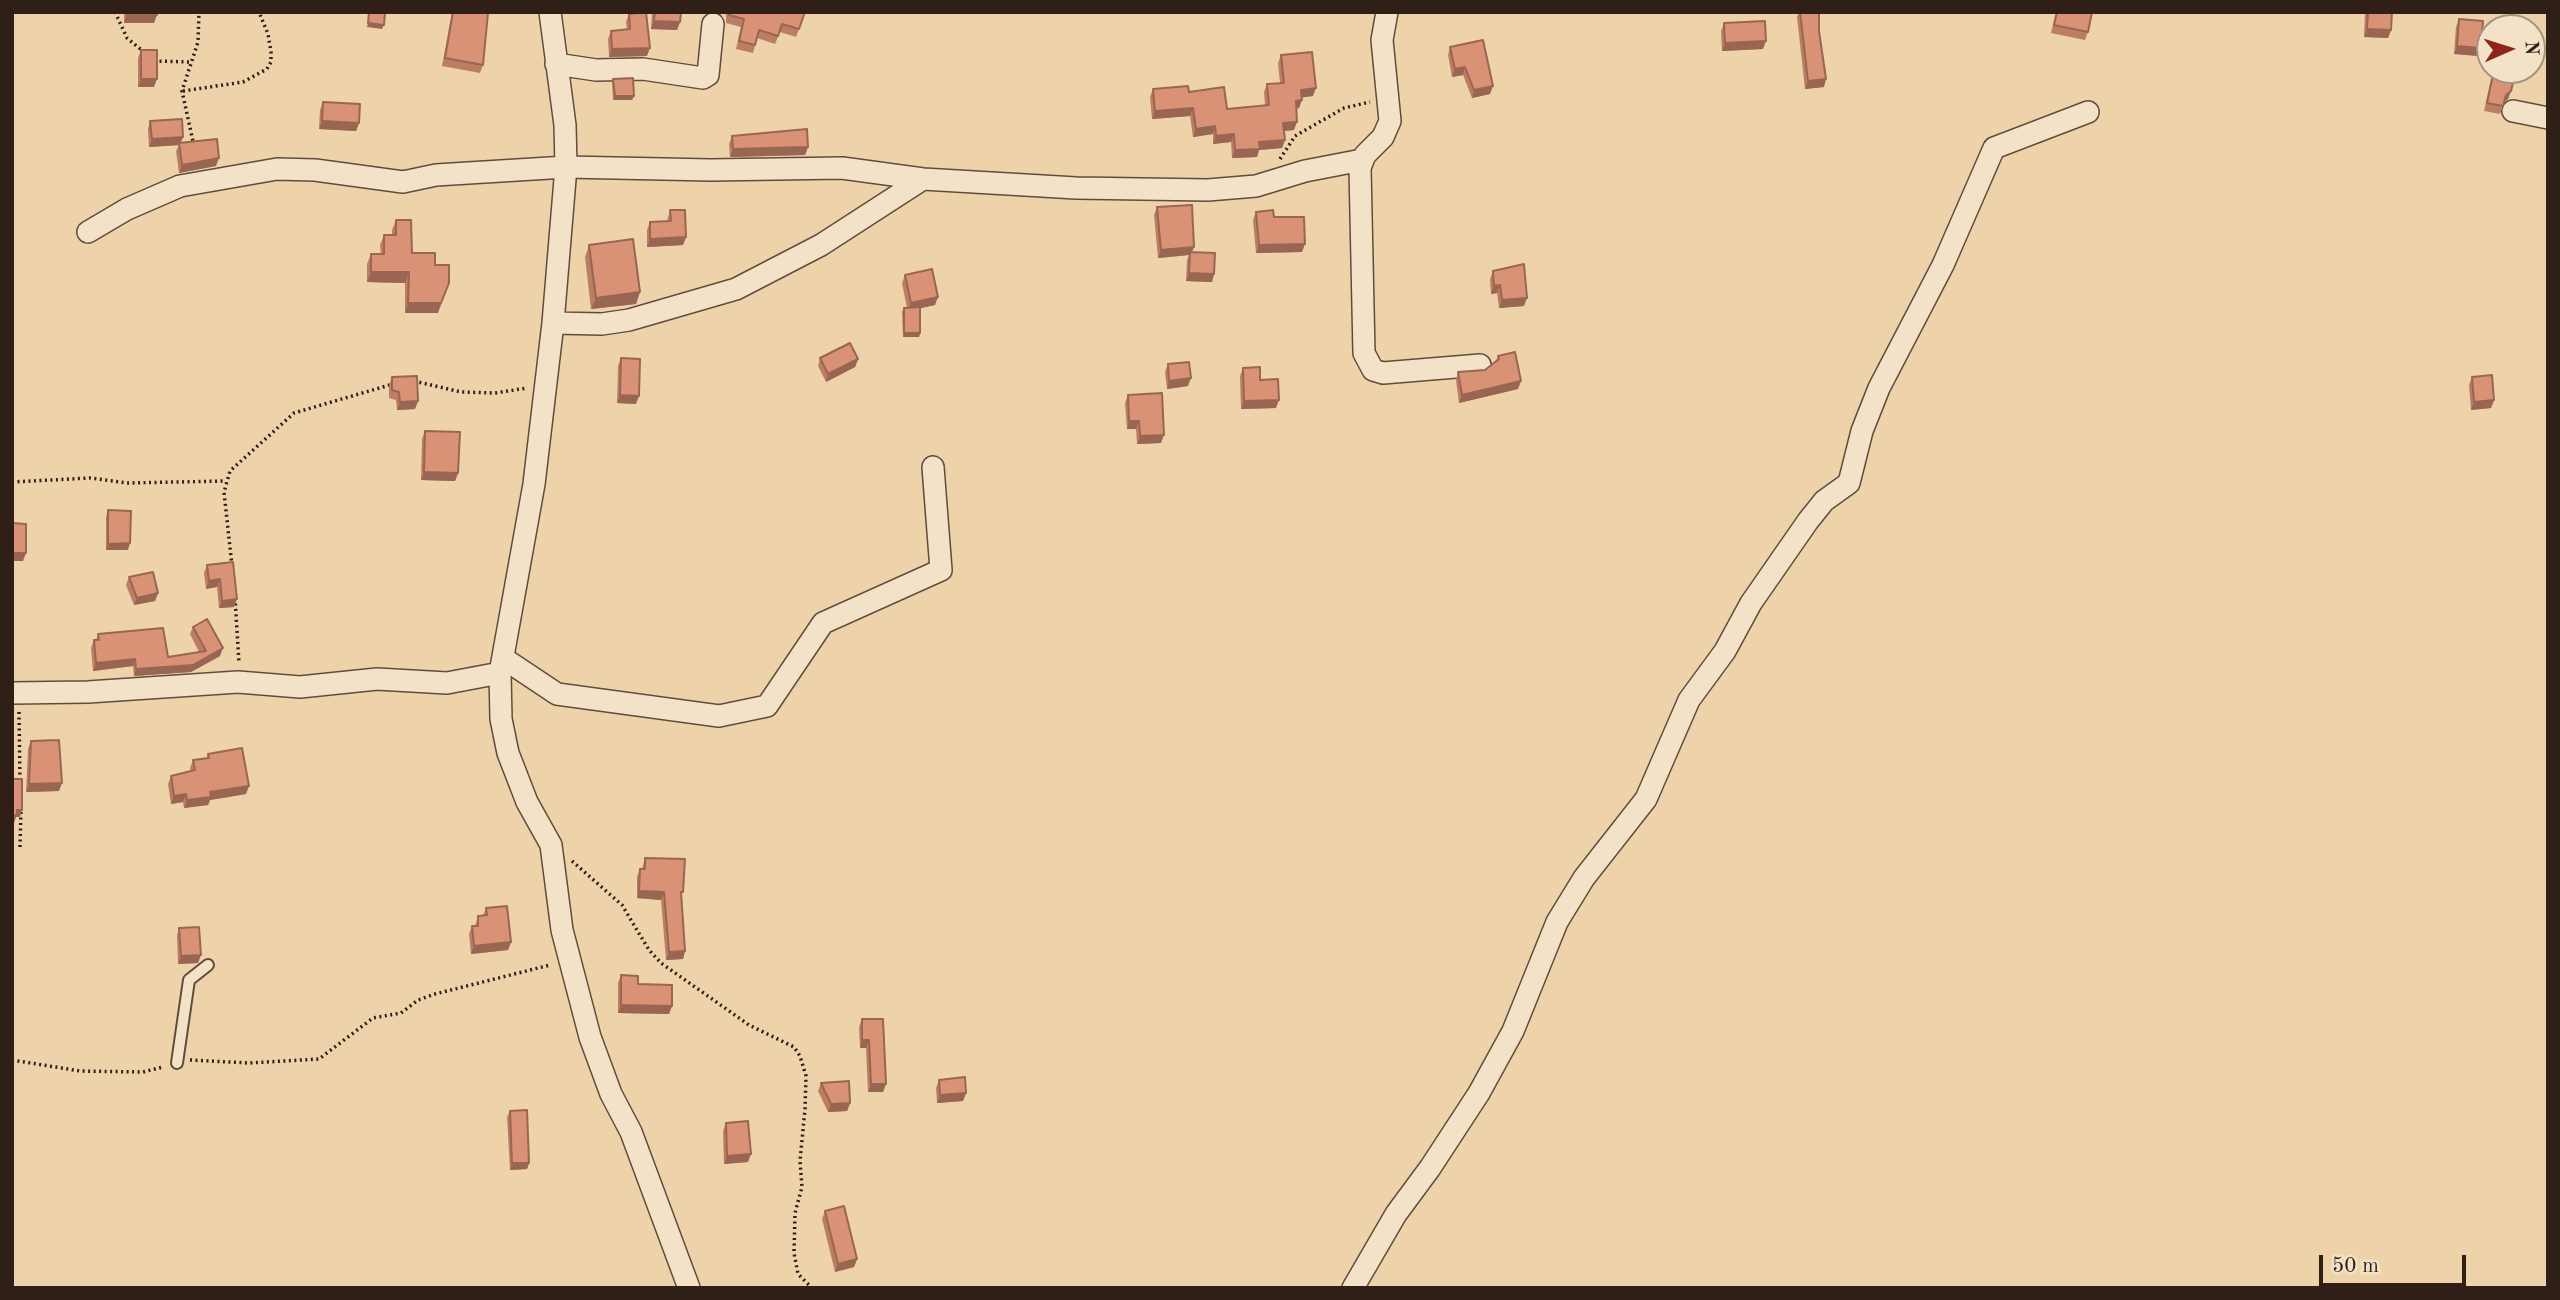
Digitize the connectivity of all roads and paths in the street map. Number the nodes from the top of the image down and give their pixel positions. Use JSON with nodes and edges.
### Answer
{"nodes":[{"id":1,"x":115,"y":12,"type":"edge"},
{"id":2,"x":199,"y":12,"type":"edge"},
{"id":3,"x":259,"y":12,"type":"edge"},
{"id":4,"x":550,"y":12,"type":"edge"},
{"id":5,"x":1387,"y":12,"type":"edge"},
{"id":6,"x":713,"y":24,"type":"dead end"},
{"id":7,"x":190,"y":62,"type":"junction"},
{"id":8,"x":556,"y":64,"type":"junction"},
{"id":9,"x":182,"y":91,"type":"junction"},
{"id":10,"x":1388,"y":93,"type":"junction"},
{"id":11,"x":2513,"y":111,"type":"dead end"},
{"id":12,"x":2088,"y":112,"type":"dead end"},
{"id":13,"x":2548,"y":118,"type":"edge"},
{"id":14,"x":1362,"y":160,"type":"junction"},
{"id":15,"x":566,"y":167,"type":"junction"},
{"id":16,"x":923,"y":179,"type":"junction"},
{"id":17,"x":1277,"y":180,"type":"junction"},
{"id":18,"x":197,"y":183,"type":"junction"},
{"id":19,"x":88,"y":233,"type":"dead end"},
{"id":20,"x":552,"y":323,"type":"junction"},
{"id":21,"x":1480,"y":365,"type":"dead end"},
{"id":22,"x":407,"y":380,"type":"edge"},
{"id":23,"x":398,"y":382,"type":"edge"},
{"id":24,"x":546,"y":382,"type":"junction"},
{"id":25,"x":933,"y":467,"type":"dead end"},
{"id":26,"x":226,"y":481,"type":"junction"},
{"id":27,"x":12,"y":482,"type":"edge"},
{"id":28,"x":233,"y":573,"type":"edge"},
{"id":29,"x":234,"y":587,"type":"edge"},
{"id":30,"x":502,"y":666,"type":"junction"},
{"id":31,"x":238,"y":682,"type":"junction"},
{"id":32,"x":15,"y":693,"type":"edge"},
{"id":33,"x":21,"y":790,"type":"edge"},
{"id":34,"x":21,"y":802,"type":"edge"},
{"id":35,"x":551,"y":845,"type":"junction"},
{"id":36,"x":20,"y":847,"type":"dead end"},
{"id":37,"x":570,"y":962,"type":"junction"},
{"id":38,"x":208,"y":965,"type":"dead end"},
{"id":39,"x":12,"y":1060,"type":"edge"},
{"id":40,"x":177,"y":1063,"type":"junction"},
{"id":41,"x":689,"y":1288,"type":"edge"},
{"id":42,"x":812,"y":1288,"type":"edge"},
{"id":43,"x":1353,"y":1288,"type":"edge"}],
"edges":[{"from":1,"to":7,"type":"path"},
{"from":2,"to":7,"type":"path"},
{"from":3,"to":9,"type":"path"},
{"from":4,"to":8,"type":"street"},
{"from":5,"to":10,"type":"street"},
{"from":6,"to":8,"type":"street"},
{"from":7,"to":9,"type":"path"},
{"from":8,"to":15,"type":"street"},
{"from":9,"to":18,"type":"path"},
{"from":10,"to":14,"type":"street"},
{"from":10,"to":17,"type":"path"},
{"from":11,"to":13,"type":"street"},
{"from":12,"to":43,"type":"street"},
{"from":14,"to":17,"type":"street"},
{"from":14,"to":21,"type":"street"},
{"from":15,"to":16,"type":"street"},
{"from":15,"to":18,"type":"street"},
{"from":15,"to":20,"type":"street"},
{"from":16,"to":17,"type":"street"},
{"from":16,"to":20,"type":"street"},
{"from":18,"to":19,"type":"street"},
{"from":20,"to":24,"type":"street"},
{"from":22,"to":24,"type":"path"},
{"from":23,"to":26,"type":"path"},
{"from":24,"to":30,"type":"street"},
{"from":25,"to":30,"type":"street"},
{"from":26,"to":27,"type":"path"},
{"from":26,"to":28,"type":"path"},
{"from":29,"to":31,"type":"path"},
{"from":30,"to":31,"type":"street"},
{"from":30,"to":35,"type":"street"},
{"from":31,"to":32,"type":"street"},
{"from":32,"to":33,"type":"path"},
{"from":34,"to":36,"type":"path"},
{"from":35,"to":37,"type":"street"},
{"from":35,"to":42,"type":"path"},
{"from":37,"to":40,"type":"path"},
{"from":37,"to":41,"type":"street"},
{"from":38,"to":40,"type":"lane"},
{"from":39,"to":40,"type":"path"}]}
